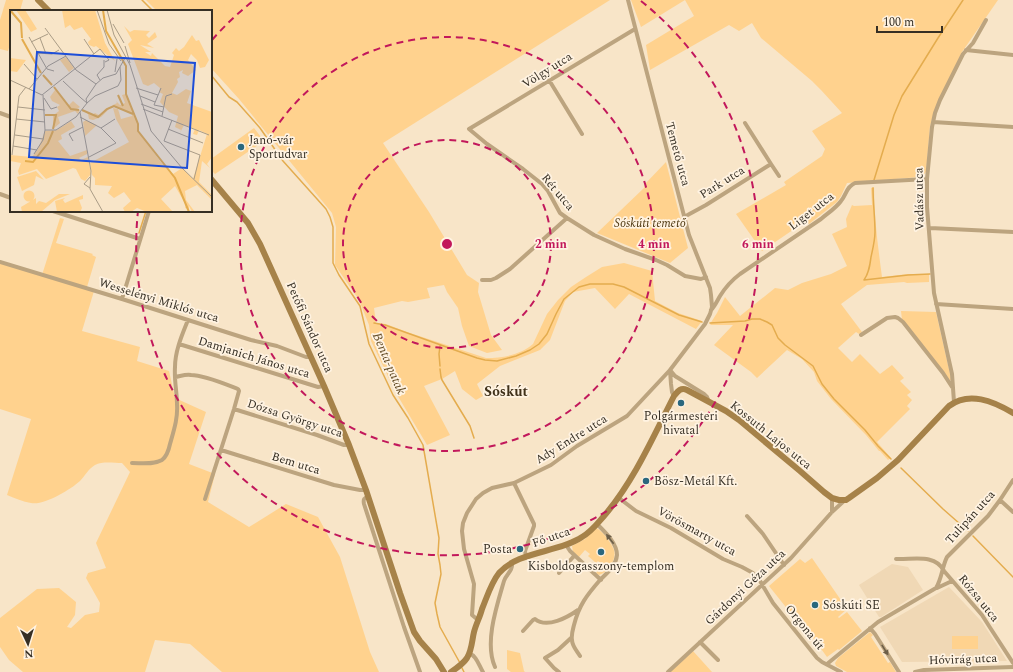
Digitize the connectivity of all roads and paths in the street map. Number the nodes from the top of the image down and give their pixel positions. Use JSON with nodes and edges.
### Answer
{"nodes":[{"id":1,"x":38,"y":0,"type":"edge"},
{"id":2,"x":628,"y":0,"type":"edge"},
{"id":3,"x":48,"y":10,"type":"edge"},
{"id":4,"x":986,"y":20,"type":"dead end"},
{"id":5,"x":635,"y":29,"type":"junction"},
{"id":6,"x":966,"y":50,"type":"junction"},
{"id":7,"x":1013,"y":55,"type":"edge"},
{"id":8,"x":549,"y":80,"type":"junction"},
{"id":9,"x":0,"y":113,"type":"edge"},
{"id":10,"x":10,"y":117,"type":"edge"},
{"id":11,"x":933,"y":122,"type":"junction"},
{"id":12,"x":745,"y":123,"type":"dead end"},
{"id":13,"x":1013,"y":127,"type":"edge"},
{"id":14,"x":469,"y":129,"type":"joint"},
{"id":15,"x":582,"y":134,"type":"dead end"},
{"id":16,"x":771,"y":164,"type":"junction"},
{"id":17,"x":779,"y":176,"type":"dead end"},
{"id":18,"x":927,"y":179,"type":"junction"},
{"id":19,"x":212,"y":180,"type":"edge"},
{"id":20,"x":0,"y":194,"type":"edge"},
{"id":21,"x":10,"y":198,"type":"edge"},
{"id":22,"x":56,"y":212,"type":"edge"},
{"id":23,"x":149,"y":212,"type":"edge"},
{"id":24,"x":684,"y":217,"type":"junction"},
{"id":25,"x":567,"y":218,"type":"junction"},
{"id":26,"x":930,"y":228,"type":"junction"},
{"id":27,"x":1013,"y":232,"type":"edge"},
{"id":28,"x":140,"y":239,"type":"junction"},
{"id":29,"x":0,"y":262,"type":"edge"},
{"id":30,"x":706,"y":277,"type":"junction"},
{"id":31,"x":482,"y":280,"type":"dead end"},
{"id":32,"x":711,"y":295,"type":"junction"},
{"id":33,"x":720,"y":296,"type":"junction"},
{"id":34,"x":122,"y":299,"type":"junction"},
{"id":35,"x":936,"y":304,"type":"junction"},
{"id":36,"x":1013,"y":309,"type":"edge"},
{"id":37,"x":711,"y":311,"type":"junction"},
{"id":38,"x":188,"y":320,"type":"junction"},
{"id":39,"x":861,"y":335,"type":"dead end"},
{"id":40,"x":179,"y":344,"type":"junction"},
{"id":41,"x":311,"y":357,"type":"junction"},
{"id":42,"x":670,"y":370,"type":"junction"},
{"id":43,"x":175,"y":377,"type":"junction"},
{"id":44,"x":661,"y":380,"type":"junction"},
{"id":45,"x":671,"y":384,"type":"junction"},
{"id":46,"x":324,"y":386,"type":"junction"},
{"id":47,"x":953,"y":389,"type":"junction"},
{"id":48,"x":674,"y":396,"type":"junction"},
{"id":49,"x":709,"y":402,"type":"junction"},
{"id":50,"x":954,"y":402,"type":"junction"},
{"id":51,"x":234,"y":409,"type":"junction"},
{"id":52,"x":1013,"y":413,"type":"edge"},
{"id":53,"x":349,"y":445,"type":"junction"},
{"id":54,"x":221,"y":450,"type":"junction"},
{"id":55,"x":132,"y":464,"type":"dead end"},
{"id":56,"x":1013,"y":480,"type":"edge"},
{"id":57,"x":514,"y":482,"type":"junction"},
{"id":58,"x":366,"y":490,"type":"junction"},
{"id":59,"x":368,"y":497,"type":"junction"},
{"id":60,"x":619,"y":498,"type":"junction"},
{"id":61,"x":832,"y":498,"type":"junction"},
{"id":62,"x":205,"y":499,"type":"dead end"},
{"id":63,"x":846,"y":500,"type":"junction"},
{"id":64,"x":1000,"y":500,"type":"junction"},
{"id":65,"x":832,"y":512,"type":"junction"},
{"id":66,"x":1013,"y":512,"type":"edge"},
{"id":67,"x":747,"y":516,"type":"dead end"},
{"id":68,"x":597,"y":524,"type":"junction"},
{"id":69,"x":566,"y":545,"type":"junction"},
{"id":70,"x":574,"y":556,"type":"junction"},
{"id":71,"x":526,"y":557,"type":"junction"},
{"id":72,"x":896,"y":559,"type":"dead end"},
{"id":73,"x":512,"y":564,"type":"junction"},
{"id":74,"x":784,"y":565,"type":"junction"},
{"id":75,"x":942,"y":567,"type":"junction"},
{"id":76,"x":559,"y":574,"type":"dead end"},
{"id":77,"x":601,"y":580,"type":"junction"},
{"id":78,"x":952,"y":581,"type":"junction"},
{"id":79,"x":762,"y":585,"type":"junction"},
{"id":80,"x":936,"y":588,"type":"junction"},
{"id":81,"x":578,"y":609,"type":"junction"},
{"id":82,"x":571,"y":614,"type":"junction"},
{"id":83,"x":576,"y":618,"type":"junction"},
{"id":84,"x":478,"y":620,"type":"junction"},
{"id":85,"x":870,"y":628,"type":"junction"},
{"id":86,"x":523,"y":632,"type":"dead end"},
{"id":87,"x":571,"y":638,"type":"junction"},
{"id":88,"x":700,"y":642,"type":"junction"},
{"id":89,"x":468,"y":656,"type":"junction"},
{"id":90,"x":580,"y":656,"type":"dead end"},
{"id":91,"x":718,"y":660,"type":"dead end"},
{"id":92,"x":1013,"y":663,"type":"edge"},
{"id":93,"x":827,"y":664,"type":"junction"},
{"id":94,"x":495,"y":667,"type":"dead end"},
{"id":95,"x":1013,"y":667,"type":"edge"},
{"id":96,"x":952,"y":670,"type":"edge"},
{"id":97,"x":453,"y":671,"type":"edge"},
{"id":98,"x":420,"y":672,"type":"edge"},
{"id":99,"x":444,"y":672,"type":"edge"},
{"id":100,"x":483,"y":672,"type":"edge"},
{"id":101,"x":559,"y":672,"type":"edge"},
{"id":102,"x":668,"y":672,"type":"edge"},
{"id":103,"x":841,"y":672,"type":"edge"},
{"id":104,"x":899,"y":672,"type":"edge"},
{"id":105,"x":915,"y":672,"type":"edge"}],
"edges":[{"from":1,"to":3,"type":"street"},
{"from":2,"to":5,"type":"street","name":"Temető utca"},
{"from":4,"to":6,"type":"street","name":"Vadász utca"},
{"from":5,"to":8,"type":"street","name":"Völgy utca"},
{"from":5,"to":24,"type":"street","name":"Temető utca"},
{"from":6,"to":7,"type":"street"},
{"from":6,"to":11,"type":"street","name":"Vadász utca"},
{"from":8,"to":14,"type":"street","name":"Völgy utca"},
{"from":8,"to":15,"type":"street"},
{"from":9,"to":10,"type":"street"},
{"from":11,"to":13,"type":"street"},
{"from":11,"to":18,"type":"street","name":"Vadász utca"},
{"from":12,"to":16,"type":"street"},
{"from":14,"to":25,"type":"street","name":"Rét utca"},
{"from":16,"to":17,"type":"street"},
{"from":16,"to":24,"type":"street","name":"Park utca"},
{"from":18,"to":26,"type":"street","name":"Vadász utca"},
{"from":18,"to":33,"type":"street","name":"Liget utca"},
{"from":19,"to":41,"type":"street","name":"Petőfi Sándor utca"},
{"from":20,"to":21,"type":"street"},
{"from":22,"to":28,"type":"street"},
{"from":23,"to":28,"type":"street"},
{"from":24,"to":30,"type":"street","name":"Temető utca"},
{"from":25,"to":30,"type":"street","name":"Rét utca"},
{"from":25,"to":31,"type":"street"},
{"from":26,"to":27,"type":"street"},
{"from":26,"to":35,"type":"street","name":"Vadász utca"},
{"from":28,"to":34,"type":"street"},
{"from":29,"to":34,"type":"street","name":"Wesselényi Miklós utca"},
{"from":30,"to":32,"type":"street","name":"Temető utca"},
{"from":32,"to":33,"type":"street"},
{"from":32,"to":37,"type":"street","name":"Temető utca"},
{"from":33,"to":37,"type":"street","name":"Liget utca"},
{"from":34,"to":38,"type":"street","name":"Wesselényi Miklós utca"},
{"from":35,"to":36,"type":"street"},
{"from":35,"to":47,"type":"street","name":"Vadász utca"},
{"from":37,"to":42,"type":"street","name":"Liget utca"},
{"from":38,"to":40,"type":"street"},
{"from":38,"to":41,"type":"street","name":"Wesselényi Miklós utca"},
{"from":39,"to":47,"type":"street","name":"Vadász utca"},
{"from":40,"to":43,"type":"street"},
{"from":40,"to":46,"type":"street","name":"Damjanich János utca"},
{"from":41,"to":46,"type":"street","name":"Petőfi Sándor utca"},
{"from":42,"to":44,"type":"street","name":"Ady Endre utca"},
{"from":42,"to":45,"type":"street"},
{"from":42,"to":49,"type":"street"},
{"from":43,"to":51,"type":"street"},
{"from":43,"to":55,"type":"street"},
{"from":44,"to":45,"type":"street"},
{"from":44,"to":57,"type":"street","name":"Ady Endre utca"},
{"from":45,"to":48,"type":"street"},
{"from":46,"to":53,"type":"street","name":"Petőfi Sándor utca"},
{"from":47,"to":50,"type":"street","name":"Vadász utca"},
{"from":48,"to":49,"type":"street","name":"Kossuth Lajos utca"},
{"from":48,"to":60,"type":"street","name":"Fő utca"},
{"from":49,"to":61,"type":"street","name":"Kossuth Lajos utca"},
{"from":50,"to":52,"type":"street"},
{"from":50,"to":63,"type":"street"},
{"from":51,"to":53,"type":"street","name":"Dózsa György utca"},
{"from":51,"to":54,"type":"street"},
{"from":53,"to":58,"type":"street","name":"Petőfi Sándor utca"},
{"from":54,"to":58,"type":"street","name":"Bem utca"},
{"from":54,"to":62,"type":"street"},
{"from":56,"to":64,"type":"street","name":"Tulipán utca"},
{"from":57,"to":71,"type":"street"},
{"from":57,"to":84,"type":"street","name":"Ady Endre utca"},
{"from":58,"to":59,"type":"street","name":"Petőfi Sándor utca"},
{"from":59,"to":98,"type":"street","name":"Petőfi Sándor utca"},
{"from":59,"to":99,"type":"street","name":"Petőfi Sándor utca"},
{"from":60,"to":68,"type":"street","name":"Fő utca"},
{"from":60,"to":79,"type":"street","name":"Vörösmarty utca"},
{"from":61,"to":63,"type":"street"},
{"from":61,"to":65,"type":"street"},
{"from":63,"to":65,"type":"street","name":"Gárdonyi Géza utca"},
{"from":64,"to":66,"type":"street"},
{"from":64,"to":75,"type":"street","name":"Tulipán utca"},
{"from":65,"to":74,"type":"street","name":"Gárdonyi Géza utca"},
{"from":67,"to":74,"type":"street"},
{"from":68,"to":69,"type":"street","name":"Fő utca"},
{"from":77,"to":68,"type":"street","one_way":true},
{"from":69,"to":70,"type":"street"},
{"from":69,"to":71,"type":"street","name":"Fő utca"},
{"from":70,"to":76,"type":"street"},
{"from":70,"to":77,"type":"street"},
{"from":71,"to":73,"type":"street","name":"Fő utca"},
{"from":72,"to":75,"type":"street"},
{"from":73,"to":84,"type":"street","name":"Fő utca"},
{"from":73,"to":94,"type":"street"},
{"from":74,"to":79,"type":"street","name":"Gárdonyi Géza utca"},
{"from":75,"to":78,"type":"street","name":"Rózsa utca"},
{"from":75,"to":80,"type":"street","name":"Tulipán utca"},
{"from":77,"to":81,"type":"street"},
{"from":78,"to":80,"type":"street"},
{"from":78,"to":92,"type":"street","name":"Rózsa utca"},
{"from":79,"to":88,"type":"street","name":"Gárdonyi Géza utca"},
{"from":79,"to":93,"type":"street","name":"Orgona út"},
{"from":80,"to":85,"type":"street"},
{"from":81,"to":82,"type":"street"},
{"from":81,"to":83,"type":"street"},
{"from":82,"to":83,"type":"street"},
{"from":82,"to":86,"type":"street"},
{"from":83,"to":87,"type":"street"},
{"from":84,"to":89,"type":"street","name":"Fő utca"},
{"from":85,"to":93,"type":"street"},
{"from":85,"to":104,"type":"street","one_way":true},
{"from":87,"to":90,"type":"street"},
{"from":87,"to":101,"type":"street"},
{"from":88,"to":91,"type":"street"},
{"from":88,"to":102,"type":"street","name":"Gárdonyi Géza utca"},
{"from":89,"to":97,"type":"street"},
{"from":89,"to":100,"type":"street"},
{"from":93,"to":103,"type":"street","name":"Orgona út"},
{"from":95,"to":96,"type":"street","name":"Hóvirág utca"},
{"from":96,"to":105,"type":"street","name":"Hóvirág utca"}]}
